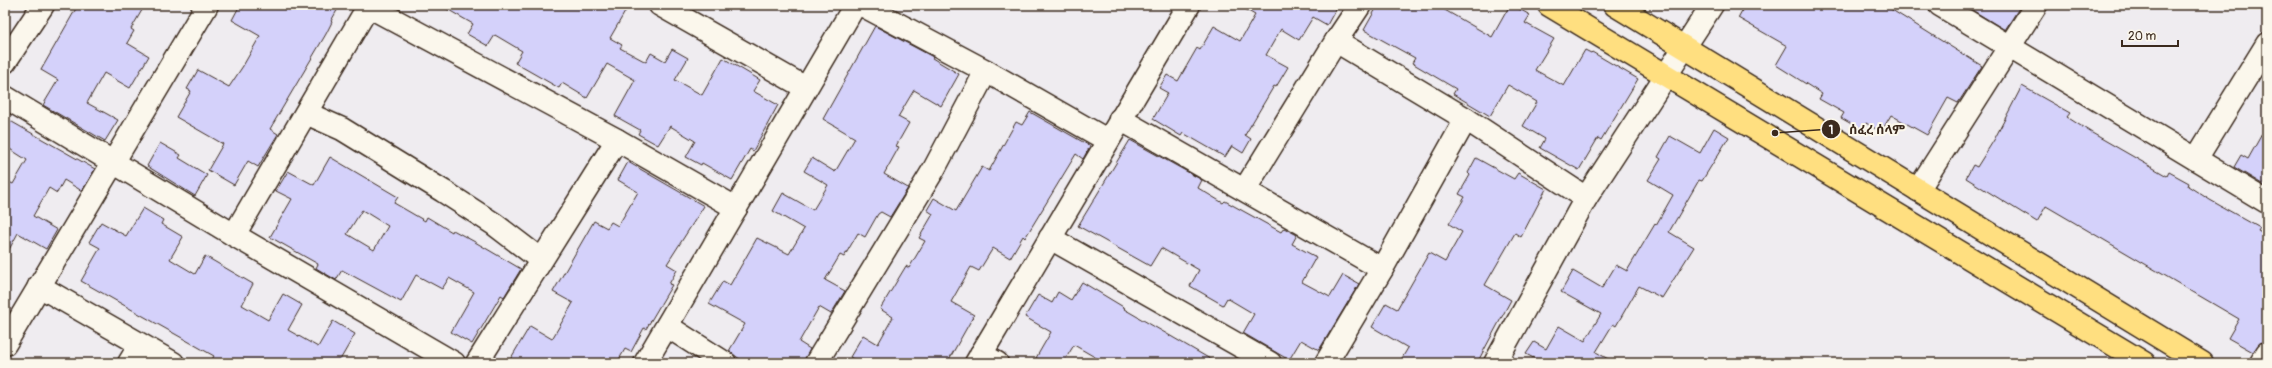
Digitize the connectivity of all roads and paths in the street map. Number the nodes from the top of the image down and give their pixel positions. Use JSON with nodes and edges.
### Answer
{"nodes":[{"id":1,"x":43,"y":5,"type":"edge"},
{"id":2,"x":207,"y":5,"type":"edge"},
{"id":3,"x":368,"y":5,"type":"edge"},
{"id":4,"x":660,"y":5,"type":"edge"},
{"id":5,"x":855,"y":5,"type":"edge"},
{"id":6,"x":862,"y":5,"type":"edge"},
{"id":7,"x":1189,"y":5,"type":"edge"},
{"id":8,"x":1360,"y":5,"type":"edge"},
{"id":9,"x":1549,"y":5,"type":"edge"},
{"id":10,"x":1614,"y":5,"type":"edge"},
{"id":11,"x":1712,"y":5,"type":"edge"},
{"id":12,"x":1940,"y":5,"type":"edge"},
{"id":13,"x":2036,"y":5,"type":"edge"},
{"id":14,"x":1336,"y":41,"type":"junction"},
{"id":15,"x":2267,"y":44,"type":"edge"},
{"id":16,"x":1683,"y":47,"type":"junction"},
{"id":17,"x":2010,"y":47,"type":"junction"},
{"id":18,"x":5,"y":62,"type":"edge"},
{"id":19,"x":986,"y":71,"type":"junction"},
{"id":20,"x":1666,"y":75,"type":"junction"},
{"id":21,"x":806,"y":88,"type":"junction"},
{"id":22,"x":5,"y":97,"type":"edge"},
{"id":23,"x":306,"y":113,"type":"junction"},
{"id":24,"x":1120,"y":119,"type":"junction"},
{"id":25,"x":1466,"y":119,"type":"junction"},
{"id":26,"x":617,"y":140,"type":"junction"},
{"id":27,"x":1107,"y":140,"type":"junction"},
{"id":28,"x":2196,"y":159,"type":"junction"},
{"id":29,"x":114,"y":162,"type":"junction"},
{"id":30,"x":1245,"y":189,"type":"junction"},
{"id":31,"x":1918,"y":190,"type":"junction"},
{"id":32,"x":1586,"y":198,"type":"junction"},
{"id":33,"x":2267,"y":202,"type":"edge"},
{"id":34,"x":736,"y":208,"type":"junction"},
{"id":35,"x":234,"y":235,"type":"junction"},
{"id":36,"x":1050,"y":238,"type":"junction"},
{"id":37,"x":541,"y":260,"type":"junction"},
{"id":38,"x":1382,"y":269,"type":"junction"},
{"id":39,"x":39,"y":286,"type":"junction"},
{"id":40,"x":667,"y":326,"type":"junction"},
{"id":41,"x":5,"y":344,"type":"edge"},
{"id":42,"x":140,"y":344,"type":"junction"},
{"id":43,"x":2267,"y":353,"type":"edge"},
{"id":44,"x":984,"y":360,"type":"edge"},
{"id":45,"x":129,"y":363,"type":"edge"},
{"id":46,"x":173,"y":363,"type":"edge"},
{"id":47,"x":454,"y":363,"type":"edge"},
{"id":48,"x":477,"y":363,"type":"edge"},
{"id":49,"x":645,"y":363,"type":"edge"},
{"id":50,"x":725,"y":363,"type":"edge"},
{"id":51,"x":816,"y":363,"type":"edge"},
{"id":52,"x":1270,"y":363,"type":"edge"},
{"id":53,"x":1326,"y":363,"type":"edge"},
{"id":54,"x":1495,"y":363,"type":"edge"},
{"id":55,"x":2144,"y":363,"type":"edge"},
{"id":56,"x":2202,"y":363,"type":"edge"},
{"id":57,"x":2261,"y":363,"type":"edge"}],
"edges":[{"from":1,"to":18,"type":"street"},
{"from":2,"to":29,"type":"street"},
{"from":3,"to":23,"type":"street"},
{"from":3,"to":26,"type":"street"},
{"from":4,"to":21,"type":"street"},
{"from":5,"to":21,"type":"street"},
{"from":6,"to":19,"type":"street"},
{"from":7,"to":24,"type":"street"},
{"from":8,"to":14,"type":"street"},
{"from":9,"to":20,"type":"main road"},
{"from":10,"to":16,"type":"main road"},
{"from":11,"to":16,"type":"street"},
{"from":12,"to":17,"type":"street"},
{"from":13,"to":17,"type":"street"},
{"from":14,"to":25,"type":"street"},
{"from":14,"to":30,"type":"street"},
{"from":15,"to":28,"type":"street"},
{"from":16,"to":20,"type":"street"},
{"from":16,"to":31,"type":"main road"},
{"from":17,"to":28,"type":"street"},
{"from":17,"to":31,"type":"street"},
{"from":19,"to":27,"type":"street"},
{"from":19,"to":51,"type":"street"},
{"from":20,"to":32,"type":"street"},
{"from":20,"to":55,"type":"main road"},
{"from":21,"to":34,"type":"street"},
{"from":22,"to":29,"type":"street"},
{"from":23,"to":35,"type":"street"},
{"from":23,"to":37,"type":"street"},
{"from":24,"to":27,"type":"street"},
{"from":24,"to":30,"type":"street"},
{"from":25,"to":32,"type":"street"},
{"from":25,"to":38,"type":"street"},
{"from":26,"to":34,"type":"street"},
{"from":26,"to":37,"type":"street"},
{"from":27,"to":36,"type":"street"},
{"from":28,"to":33,"type":"street"},
{"from":29,"to":35,"type":"street"},
{"from":29,"to":39,"type":"street"},
{"from":30,"to":38,"type":"street"},
{"from":31,"to":56,"type":"main road"},
{"from":32,"to":54,"type":"street"},
{"from":34,"to":40,"type":"street"},
{"from":35,"to":47,"type":"street"},
{"from":36,"to":44,"type":"street"},
{"from":36,"to":52,"type":"street"},
{"from":37,"to":48,"type":"street"},
{"from":38,"to":53,"type":"street"},
{"from":39,"to":41,"type":"street"},
{"from":39,"to":42,"type":"street"},
{"from":40,"to":49,"type":"street"},
{"from":40,"to":50,"type":"street"},
{"from":42,"to":45,"type":"street"},
{"from":42,"to":46,"type":"street"},
{"from":43,"to":57,"type":"street"}]}
